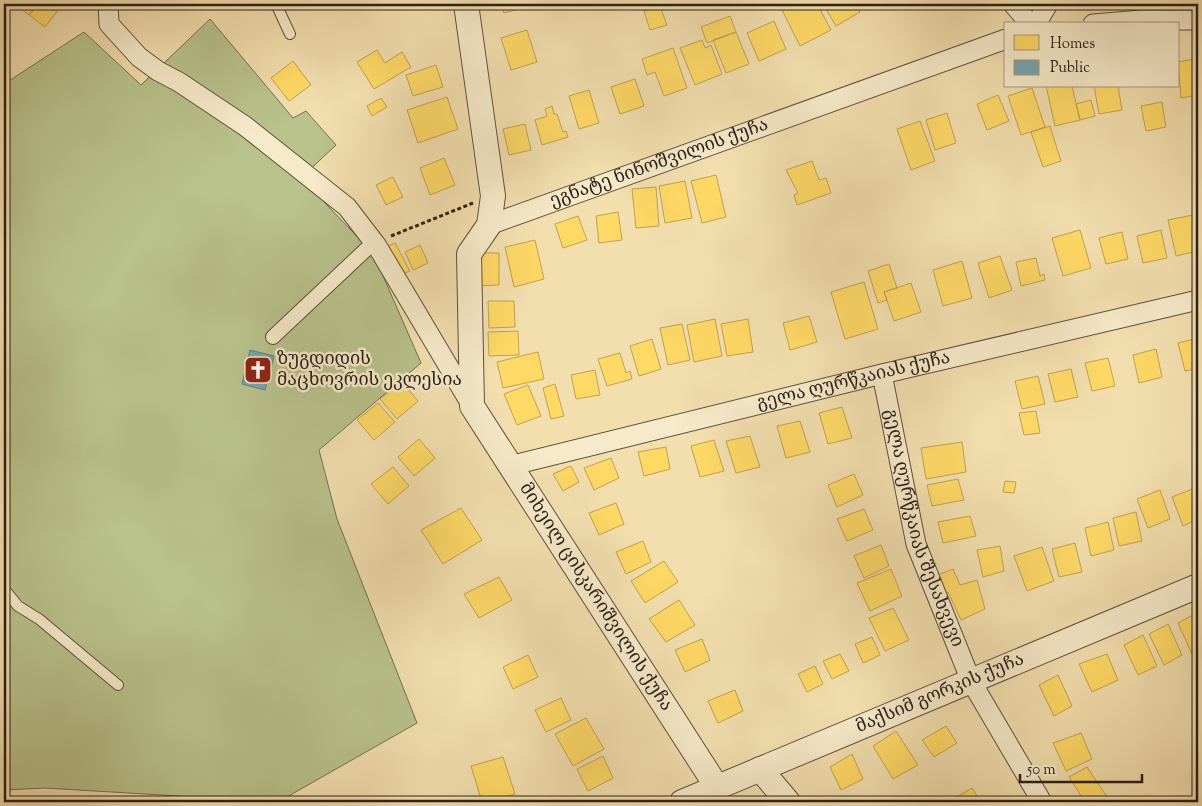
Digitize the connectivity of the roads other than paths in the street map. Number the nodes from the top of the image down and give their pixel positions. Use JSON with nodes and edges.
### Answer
{"nodes":[{"id":1,"x":108,"y":4,"type":"edge"},
{"id":2,"x":276,"y":4,"type":"edge"},
{"id":3,"x":466,"y":4,"type":"edge"},
{"id":4,"x":1013,"y":4,"type":"edge"},
{"id":5,"x":1048,"y":4,"type":"edge"},
{"id":6,"x":1198,"y":20,"type":"edge"},
{"id":7,"x":1028,"y":22,"type":"edge"},
{"id":8,"x":1037,"y":22,"type":"edge"},
{"id":9,"x":1118,"y":22,"type":"edge"},
{"id":10,"x":290,"y":34,"type":"dead end"},
{"id":11,"x":1004,"y":40,"type":"edge"},
{"id":12,"x":489,"y":225,"type":"junction"},
{"id":13,"x":374,"y":242,"type":"junction"},
{"id":14,"x":1198,"y":300,"type":"edge"},
{"id":15,"x":272,"y":338,"type":"dead end"},
{"id":16,"x":882,"y":374,"type":"junction"},
{"id":17,"x":472,"y":406,"type":"junction"},
{"id":18,"x":509,"y":466,"type":"junction"},
{"id":19,"x":1198,"y":586,"type":"edge"},
{"id":20,"x":4,"y":589,"type":"edge"},
{"id":21,"x":970,"y":681,"type":"junction"},
{"id":22,"x":118,"y":685,"type":"dead end"},
{"id":23,"x":760,"y":770,"type":"junction"},
{"id":24,"x":718,"y":787,"type":"junction"},
{"id":25,"x":682,"y":802,"type":"edge"},
{"id":26,"x":788,"y":802,"type":"edge"},
{"id":27,"x":1042,"y":802,"type":"edge"}],
"edges":[{"from":1,"to":13,"type":"street"},
{"from":2,"to":10,"type":"lane"},
{"from":3,"to":12,"type":"street"},
{"from":4,"to":7,"type":"street"},
{"from":5,"to":8,"type":"street"},
{"from":6,"to":9,"type":"street"},
{"from":11,"to":12,"type":"street","name":"ეგნატე ნინოშვილის ქუჩა"},
{"from":12,"to":17,"type":"street"},
{"from":13,"to":15,"type":"street"},
{"from":13,"to":17,"type":"street"},
{"from":14,"to":16,"type":"street","name":"გელა ღურწკაიას ქუჩა"},
{"from":16,"to":18,"type":"street","name":"გელა ღურწკაიას ქუჩა"},
{"from":16,"to":21,"type":"street","name":"გელა ღურწკაიას შესახვევი"},
{"from":17,"to":18,"type":"street","name":"მიხეილ ცისკარიშვილის ქუჩა"},
{"from":18,"to":24,"type":"street","name":"მიხეილ ცისკარიშვილის ქუჩა"},
{"from":19,"to":21,"type":"street","name":"მაქსიმ გორკის ქუჩა"},
{"from":20,"to":22,"type":"lane"},
{"from":21,"to":23,"type":"street","name":"მაქსიმ გორკის ქუჩა"},
{"from":21,"to":27,"type":"street","name":"გელა ღურწკაიას შესახვევი"},
{"from":23,"to":24,"type":"street","name":"მაქსიმ გორკის ქუჩა"},
{"from":23,"to":26,"type":"street"},
{"from":24,"to":25,"type":"street","name":"მაქსიმ გორკის ქუჩა"}]}
